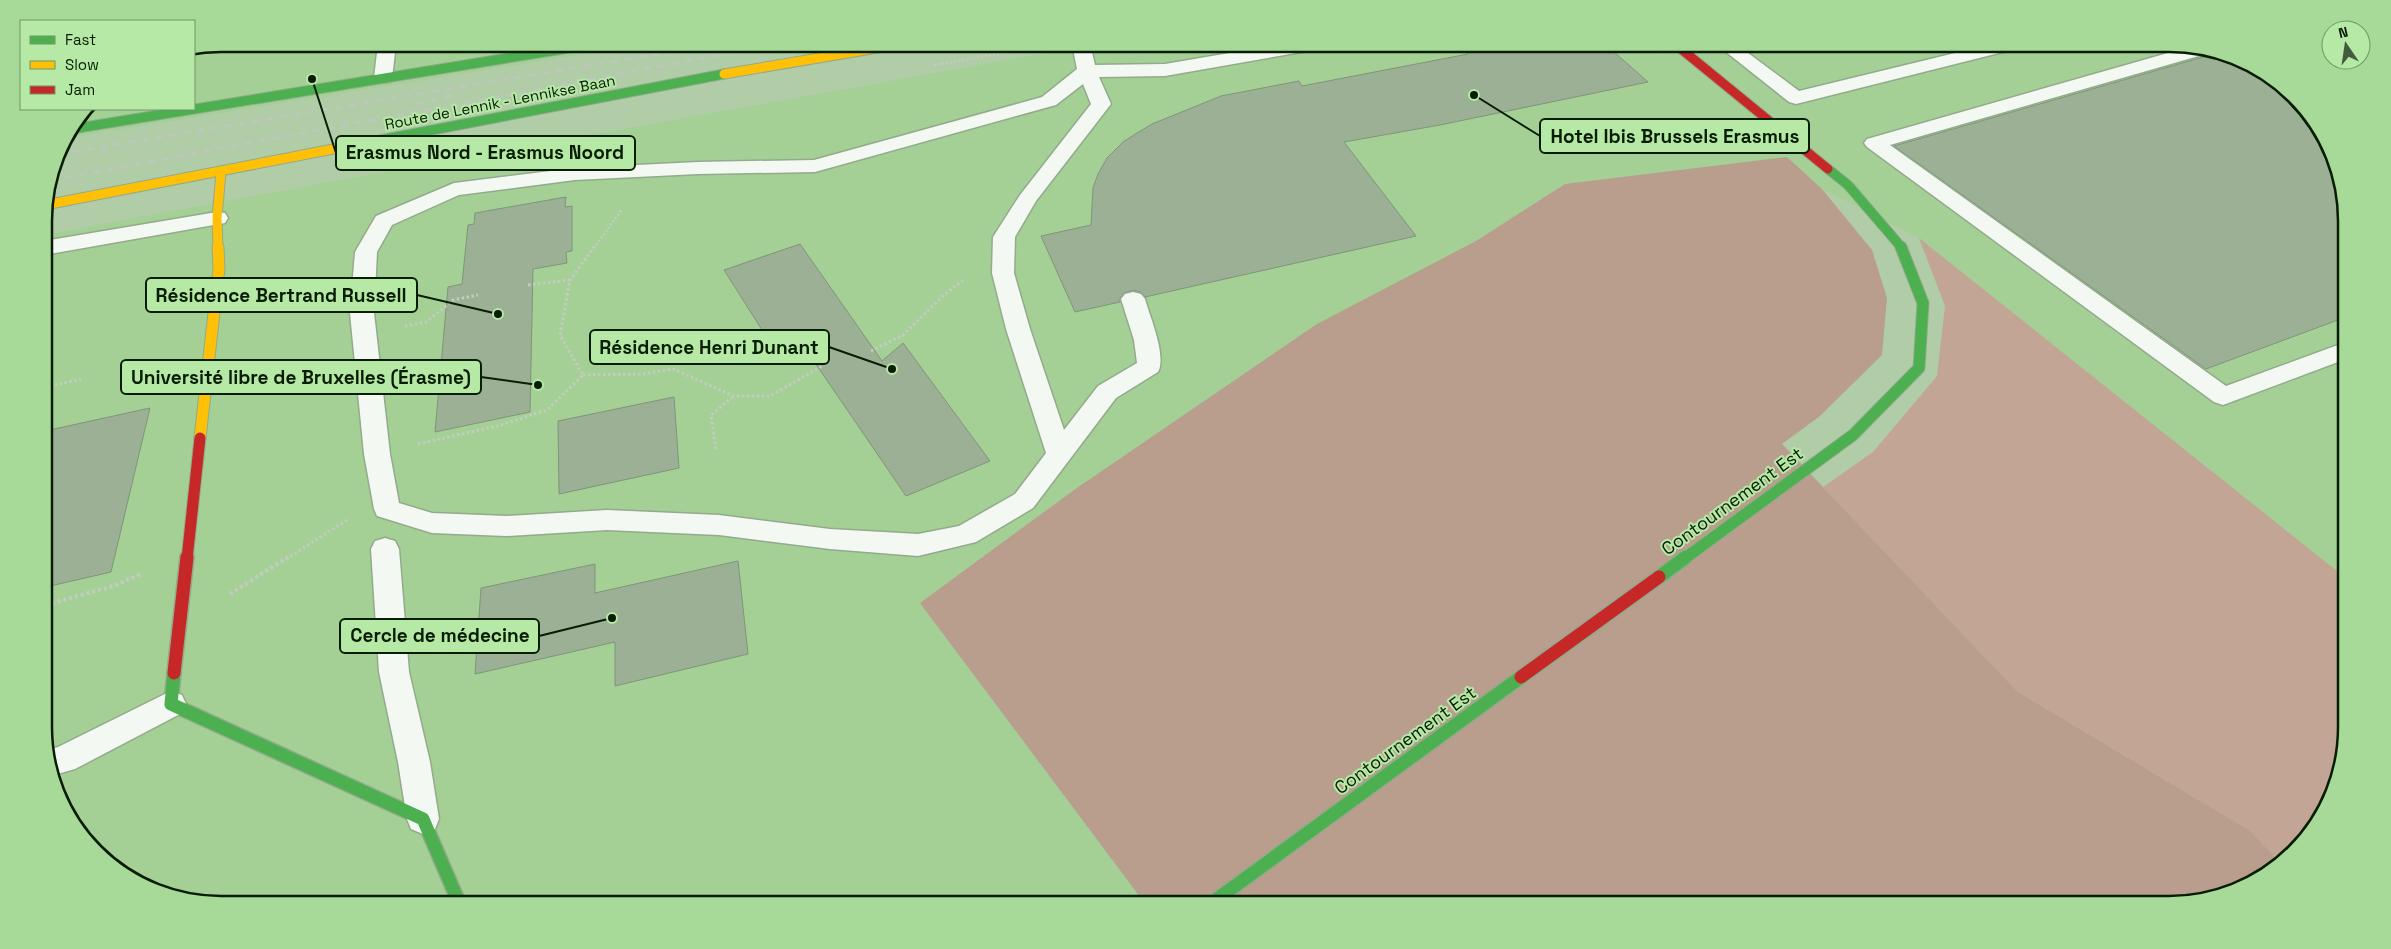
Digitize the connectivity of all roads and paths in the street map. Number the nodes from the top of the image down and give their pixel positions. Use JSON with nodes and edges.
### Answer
{"nodes":[{"id":1,"x":386,"y":52,"type":"edge"},
{"id":2,"x":544,"y":52,"type":"edge"},
{"id":3,"x":854,"y":52,"type":"edge"},
{"id":4,"x":1083,"y":52,"type":"edge"},
{"id":5,"x":1267,"y":52,"type":"edge"},
{"id":6,"x":1685,"y":52,"type":"edge"},
{"id":7,"x":1736,"y":52,"type":"edge"},
{"id":8,"x":1981,"y":52,"type":"edge"},
{"id":9,"x":2186,"y":53,"type":"edge"},
{"id":10,"x":1087,"y":72,"type":"junction"},
{"id":11,"x":383,"y":78,"type":"junction"},
{"id":12,"x":195,"y":109,"type":"edge"},
{"id":13,"x":188,"y":110,"type":"edge"},
{"id":14,"x":81,"y":127,"type":"edge"},
{"id":15,"x":636,"y":171,"type":"junction"},
{"id":16,"x":221,"y":172,"type":"junction"},
{"id":17,"x":54,"y":203,"type":"edge"},
{"id":18,"x":217,"y":225,"type":"junction"},
{"id":19,"x":53,"y":247,"type":"edge"},
{"id":20,"x":53,"y":258,"type":"edge"},
{"id":21,"x":570,"y":280,"type":"junction"},
{"id":22,"x":528,"y":285,"type":"dead end"},
{"id":23,"x":944,"y":294,"type":"dead end"},
{"id":24,"x":478,"y":295,"type":"dead end"},
{"id":25,"x":1133,"y":299,"type":"dead end"},
{"id":26,"x":397,"y":328,"type":"dead end"},
{"id":27,"x":871,"y":351,"type":"dead end"},
{"id":28,"x":2338,"y":353,"type":"edge"},
{"id":29,"x":824,"y":365,"type":"dead end"},
{"id":30,"x":583,"y":375,"type":"junction"},
{"id":31,"x":80,"y":379,"type":"dead end"},
{"id":32,"x":53,"y":385,"type":"edge"},
{"id":33,"x":734,"y":396,"type":"junction"},
{"id":34,"x":716,"y":449,"type":"dead end"},
{"id":35,"x":377,"y":454,"type":"junction"},
{"id":36,"x":1059,"y":454,"type":"junction"},
{"id":37,"x":387,"y":509,"type":"junction"},
{"id":38,"x":385,"y":549,"type":"dead end"},
{"id":39,"x":187,"y":555,"type":"junction"},
{"id":40,"x":52,"y":603,"type":"edge"},
{"id":41,"x":180,"y":624,"type":"junction"},
{"id":42,"x":171,"y":704,"type":"junction"},
{"id":43,"x":56,"y":761,"type":"edge"},
{"id":44,"x":423,"y":819,"type":"junction"},
{"id":45,"x":456,"y":896,"type":"edge"},
{"id":46,"x":1221,"y":896,"type":"edge"}],
"edges":[{"from":1,"to":11,"type":"lane"},
{"from":2,"to":11,"type":"street"},
{"from":3,"to":16,"type":"street","name":"Route de Lennik - Lennikse Baan"},
{"from":4,"to":10,"type":"lane"},
{"from":5,"to":10,"type":"lane"},
{"from":6,"to":46,"type":"street","name":"Contournement Est"},
{"from":7,"to":8,"type":"lane"},
{"from":9,"to":28,"type":"lane"},
{"from":10,"to":15,"type":"lane"},
{"from":10,"to":36,"type":"lane"},
{"from":11,"to":12,"type":"street"},
{"from":13,"to":14,"type":"street"},
{"from":15,"to":21,"type":"path"},
{"from":15,"to":35,"type":"lane"},
{"from":16,"to":17,"type":"street","name":"Route de Lennik - Lennikse Baan"},
{"from":16,"to":18,"type":"street"},
{"from":18,"to":19,"type":"lane"},
{"from":18,"to":20,"type":"lane"},
{"from":18,"to":39,"type":"street"},
{"from":21,"to":22,"type":"path"},
{"from":21,"to":30,"type":"path"},
{"from":23,"to":27,"type":"path"},
{"from":24,"to":26,"type":"path"},
{"from":25,"to":36,"type":"lane"},
{"from":29,"to":33,"type":"path"},
{"from":30,"to":33,"type":"path"},
{"from":30,"to":35,"type":"path"},
{"from":31,"to":32,"type":"path"},
{"from":33,"to":34,"type":"path"},
{"from":35,"to":37,"type":"lane"},
{"from":36,"to":37,"type":"lane"},
{"from":37,"to":41,"type":"path"},
{"from":38,"to":44,"type":"lane"},
{"from":39,"to":40,"type":"path"},
{"from":39,"to":41,"type":"street"},
{"from":41,"to":42,"type":"street"},
{"from":42,"to":43,"type":"lane"},
{"from":42,"to":44,"type":"street"},
{"from":44,"to":45,"type":"street"}]}
